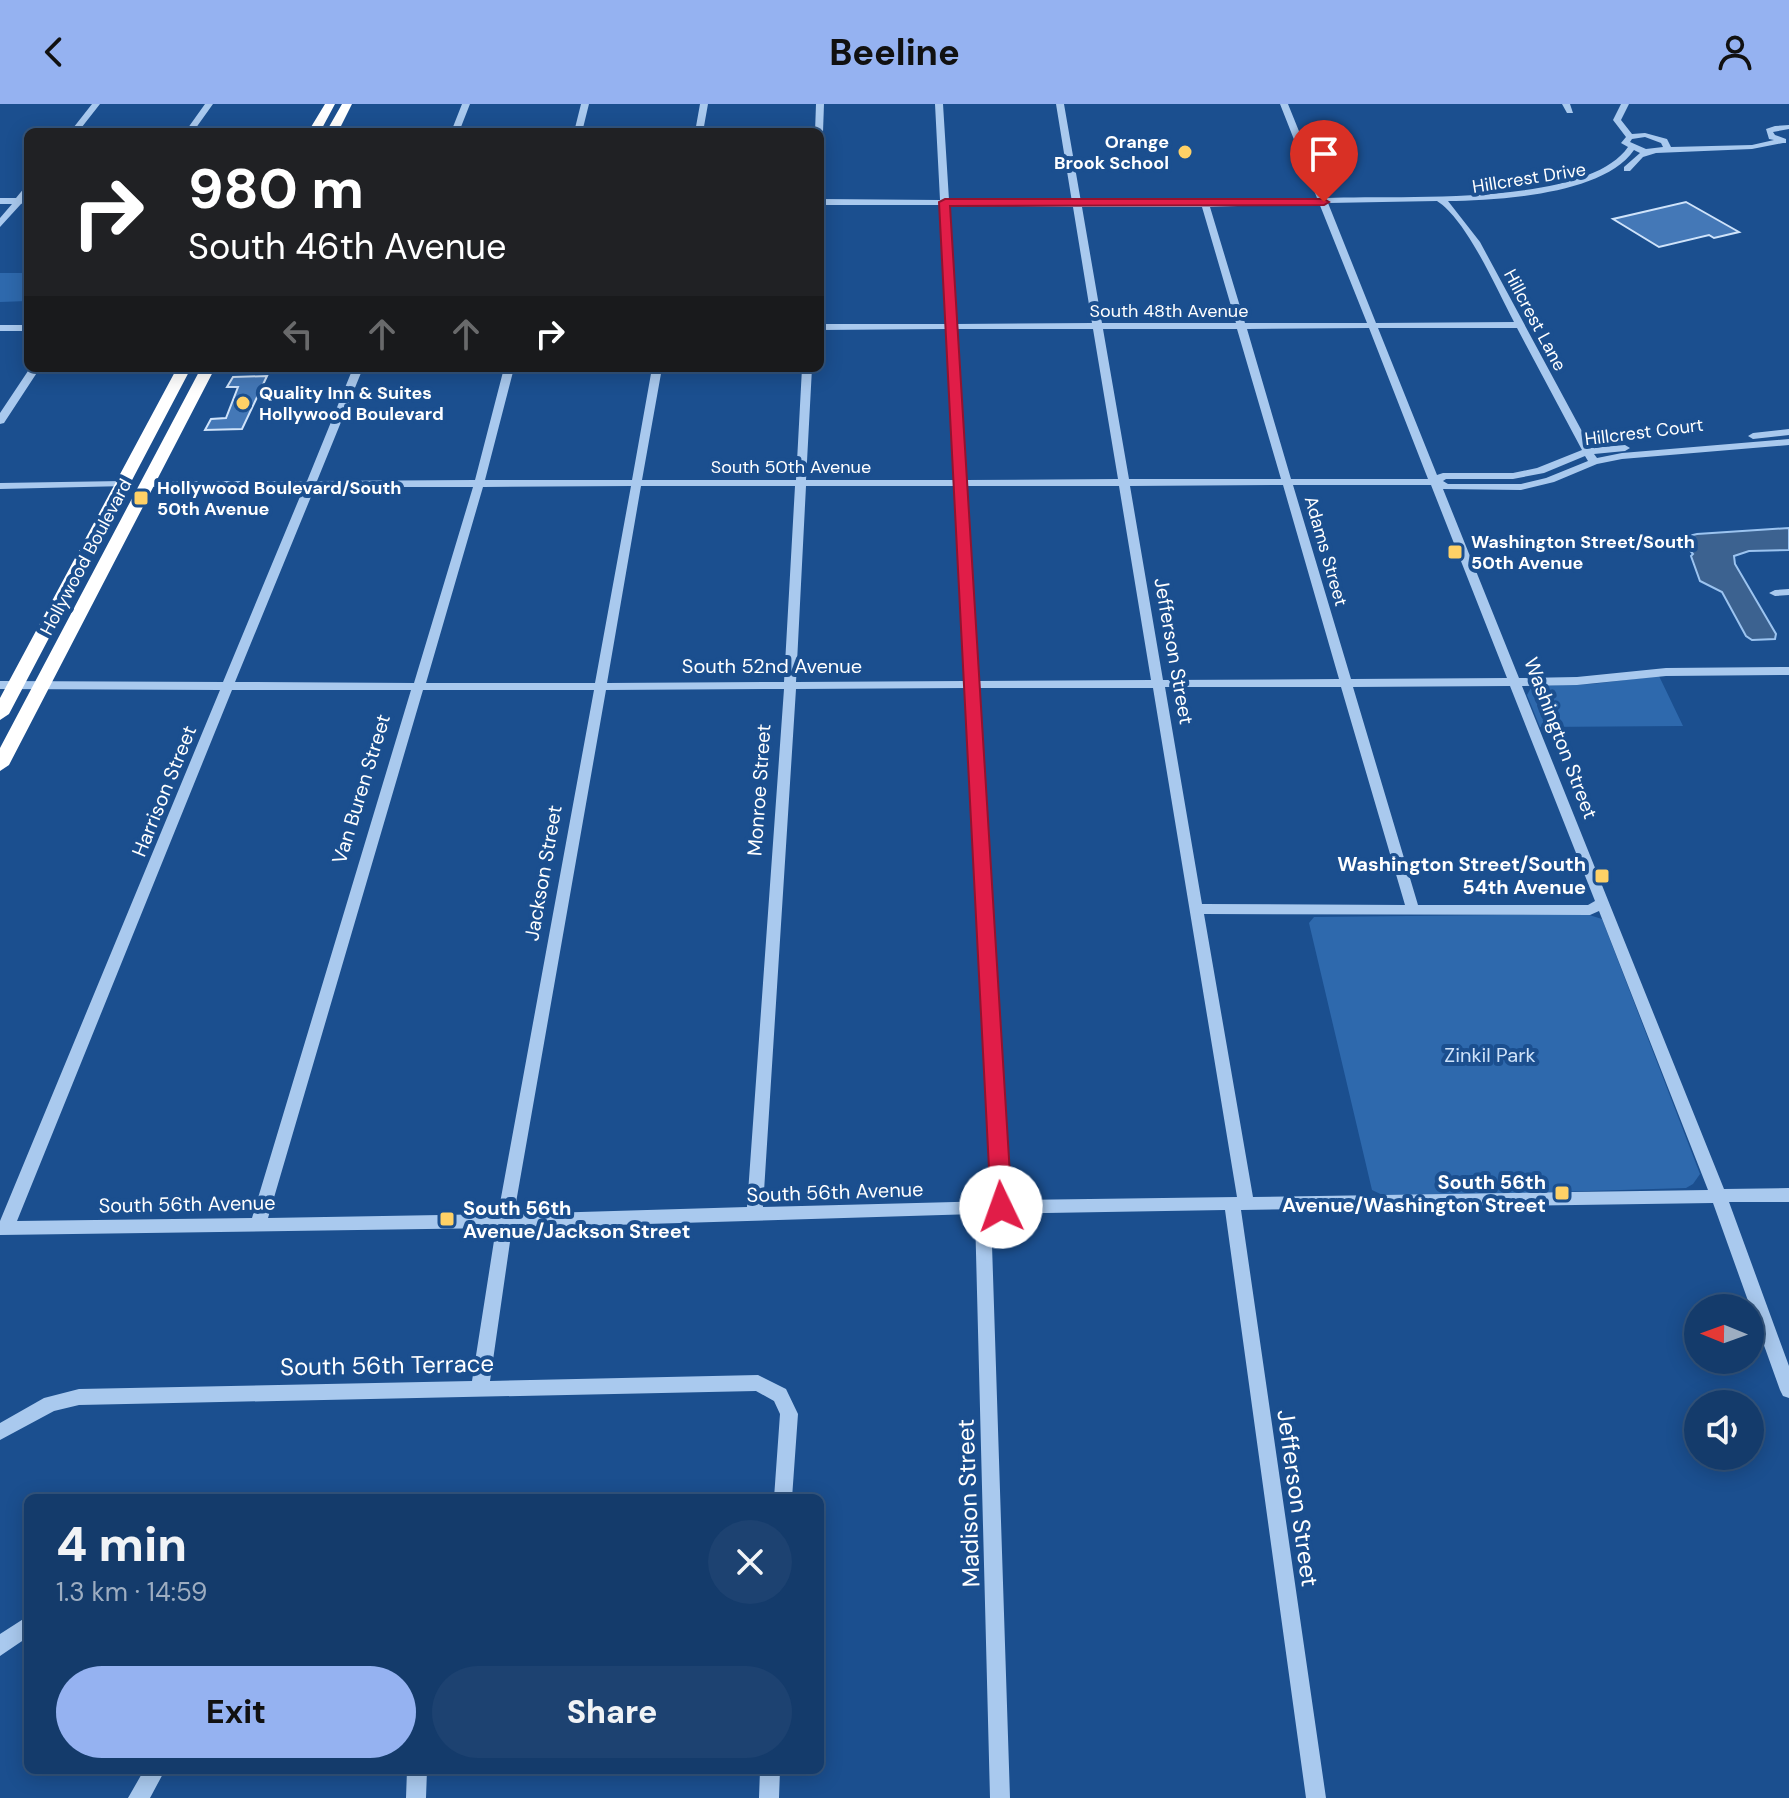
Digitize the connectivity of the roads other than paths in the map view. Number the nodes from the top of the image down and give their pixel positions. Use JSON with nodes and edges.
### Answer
{"nodes":[{"id":1,"x":96,"y":104,"type":"edge"},
{"id":2,"x":209,"y":104,"type":"edge"},
{"id":3,"x":330,"y":104,"type":"edge"},
{"id":4,"x":337,"y":104,"type":"edge"},
{"id":5,"x":347,"y":104,"type":"edge"},
{"id":6,"x":466,"y":104,"type":"edge"},
{"id":7,"x":585,"y":104,"type":"edge"},
{"id":8,"x":704,"y":104,"type":"edge"},
{"id":9,"x":820,"y":104,"type":"edge"},
{"id":10,"x":939,"y":104,"type":"edge"},
{"id":11,"x":1060,"y":104,"type":"edge"},
{"id":12,"x":1284,"y":104,"type":"edge"},
{"id":13,"x":1623,"y":107,"type":"edge"},
{"id":14,"x":1789,"y":127,"type":"edge"},
{"id":15,"x":77,"y":128,"type":"edge"},
{"id":16,"x":192,"y":128,"type":"edge"},
{"id":17,"x":316,"y":128,"type":"edge"},
{"id":18,"x":327,"y":128,"type":"edge"},
{"id":19,"x":332,"y":128,"type":"edge"},
{"id":20,"x":457,"y":128,"type":"edge"},
{"id":21,"x":579,"y":128,"type":"edge"},
{"id":22,"x":700,"y":128,"type":"edge"},
{"id":23,"x":819,"y":128,"type":"edge"},
{"id":24,"x":1645,"y":135,"type":"junction"},
{"id":25,"x":1630,"y":137,"type":"junction"},
{"id":26,"x":1781,"y":138,"type":"edge"},
{"id":27,"x":1722,"y":144,"type":"junction"},
{"id":28,"x":1666,"y":145,"type":"junction"},
{"id":29,"x":1632,"y":148,"type":"junction"},
{"id":30,"x":1652,"y":153,"type":"junction"},
{"id":31,"x":0,"y":201,"type":"edge"},
{"id":32,"x":824,"y":202,"type":"edge"},
{"id":33,"x":945,"y":202,"type":"junction"},
{"id":34,"x":1077,"y":202,"type":"junction"},
{"id":35,"x":1324,"y":202,"type":"junction"},
{"id":36,"x":1444,"y":202,"type":"junction"},
{"id":37,"x":1205,"y":203,"type":"junction"},
{"id":38,"x":20,"y":204,"type":"edge"},
{"id":39,"x":0,"y":209,"type":"edge"},
{"id":40,"x":0,"y":224,"type":"edge"},
{"id":41,"x":1519,"y":325,"type":"junction"},
{"id":42,"x":824,"y":327,"type":"edge"},
{"id":43,"x":952,"y":327,"type":"junction"},
{"id":44,"x":1098,"y":327,"type":"junction"},
{"id":45,"x":1241,"y":327,"type":"junction"},
{"id":46,"x":1374,"y":327,"type":"junction"},
{"id":47,"x":0,"y":328,"type":"edge"},
{"id":48,"x":24,"y":328,"type":"edge"},
{"id":49,"x":32,"y":372,"type":"edge"},
{"id":50,"x":182,"y":372,"type":"edge"},
{"id":51,"x":203,"y":372,"type":"edge"},
{"id":52,"x":356,"y":372,"type":"edge"},
{"id":53,"x":508,"y":372,"type":"edge"},
{"id":54,"x":656,"y":372,"type":"edge"},
{"id":55,"x":807,"y":372,"type":"edge"},
{"id":56,"x":0,"y":421,"type":"edge"},
{"id":57,"x":1789,"y":432,"type":"edge"},
{"id":58,"x":149,"y":434,"type":"junction"},
{"id":59,"x":1789,"y":442,"type":"edge"},
{"id":60,"x":1588,"y":451,"type":"junction"},
{"id":61,"x":1594,"y":462,"type":"junction"},
{"id":62,"x":961,"y":482,"type":"junction"},
{"id":63,"x":1124,"y":482,"type":"junction"},
{"id":64,"x":1287,"y":482,"type":"junction"},
{"id":65,"x":1436,"y":482,"type":"junction"},
{"id":66,"x":636,"y":483,"type":"junction"},
{"id":67,"x":801,"y":483,"type":"junction"},
{"id":68,"x":122,"y":484,"type":"junction"},
{"id":69,"x":147,"y":484,"type":"junction"},
{"id":70,"x":311,"y":484,"type":"junction"},
{"id":71,"x":479,"y":484,"type":"junction"},
{"id":72,"x":0,"y":486,"type":"edge"},
{"id":73,"x":122,"y":531,"type":"junction"},
{"id":74,"x":1789,"y":592,"type":"edge"},
{"id":75,"x":1775,"y":593,"type":"dead end"},
{"id":76,"x":1789,"y":671,"type":"edge"},
{"id":77,"x":1346,"y":681,"type":"junction"},
{"id":78,"x":1515,"y":682,"type":"junction"},
{"id":79,"x":1157,"y":683,"type":"junction"},
{"id":80,"x":972,"y":684,"type":"junction"},
{"id":81,"x":21,"y":685,"type":"edge"},
{"id":82,"x":228,"y":686,"type":"junction"},
{"id":83,"x":417,"y":686,"type":"junction"},
{"id":84,"x":790,"y":686,"type":"junction"},
{"id":85,"x":600,"y":687,"type":"junction"},
{"id":86,"x":0,"y":714,"type":"edge"},
{"id":87,"x":0,"y":765,"type":"edge"},
{"id":88,"x":1601,"y":904,"type":"junction"},
{"id":89,"x":1197,"y":909,"type":"junction"},
{"id":90,"x":1413,"y":910,"type":"junction"},
{"id":91,"x":1719,"y":1195,"type":"junction"},
{"id":92,"x":1789,"y":1195,"type":"edge"},
{"id":93,"x":1239,"y":1204,"type":"junction"},
{"id":94,"x":992,"y":1207,"type":"junction"},
{"id":95,"x":755,"y":1214,"type":"junction"},
{"id":96,"x":505,"y":1221,"type":"junction"},
{"id":97,"x":258,"y":1223,"type":"junction"},
{"id":98,"x":3,"y":1228,"type":"edge"},
{"id":99,"x":480,"y":1387,"type":"junction"},
{"id":100,"x":1789,"y":1390,"type":"edge"},
{"id":101,"x":0,"y":1432,"type":"edge"},
{"id":102,"x":783,"y":1494,"type":"edge"},
{"id":103,"x":24,"y":1628,"type":"edge"},
{"id":104,"x":0,"y":1646,"type":"edge"},
{"id":105,"x":153,"y":1774,"type":"edge"},
{"id":106,"x":417,"y":1774,"type":"edge"},
{"id":107,"x":770,"y":1774,"type":"edge"},
{"id":108,"x":138,"y":1798,"type":"edge"},
{"id":109,"x":416,"y":1798,"type":"edge"},
{"id":110,"x":769,"y":1798,"type":"edge"},
{"id":111,"x":1000,"y":1798,"type":"edge"},
{"id":112,"x":1316,"y":1798,"type":"edge"}],
"edges":[{"from":1,"to":15,"type":"street"},
{"from":2,"to":16,"type":"street"},
{"from":3,"to":17,"type":"highway"},
{"from":4,"to":18,"type":"highway"},
{"from":5,"to":19,"type":"highway"},
{"from":6,"to":20,"type":"street"},
{"from":7,"to":21,"type":"street"},
{"from":8,"to":22,"type":"street"},
{"from":9,"to":23,"type":"street"},
{"from":10,"to":33,"type":"street","name":"Madison Street"},
{"from":11,"to":34,"type":"street","name":"Jefferson Street"},
{"from":12,"to":35,"type":"street","name":"Washington Street"},
{"from":13,"to":24,"type":"street"},
{"from":13,"to":25,"type":"street"},
{"from":14,"to":26,"type":"street"},
{"from":24,"to":25,"type":"street"},
{"from":24,"to":28,"type":"street"},
{"from":25,"to":29,"type":"street"},
{"from":26,"to":27,"type":"street"},
{"from":26,"to":27,"type":"street"},
{"from":27,"to":28,"type":"street"},
{"from":28,"to":30,"type":"street","name":"Hillcrest Drive"},
{"from":29,"to":30,"type":"street","name":"Hillcrest Drive"},
{"from":29,"to":36,"type":"street","name":"Hillcrest Drive"},
{"from":30,"to":36,"type":"street","name":"Hillcrest Drive"},
{"from":31,"to":38,"type":"street"},
{"from":32,"to":33,"type":"street"},
{"from":33,"to":34,"type":"street"},
{"from":33,"to":43,"type":"street","name":"Madison Street"},
{"from":34,"to":37,"type":"street"},
{"from":34,"to":44,"type":"street","name":"Jefferson Street"},
{"from":35,"to":36,"type":"street"},
{"from":35,"to":37,"type":"street"},
{"from":35,"to":46,"type":"street","name":"Washington Street"},
{"from":36,"to":41,"type":"street","name":"Hillcrest Lane"},
{"from":37,"to":45,"type":"street","name":"Adams Street"},
{"from":38,"to":39,"type":"street"},
{"from":38,"to":40,"type":"street"},
{"from":41,"to":46,"type":"street","name":"South 48th Avenue"},
{"from":41,"to":60,"type":"street","name":"Hillcrest Lane"},
{"from":42,"to":43,"type":"street","name":"South 48th Avenue"},
{"from":43,"to":44,"type":"street","name":"South 48th Avenue"},
{"from":43,"to":62,"type":"street","name":"Madison Street"},
{"from":44,"to":45,"type":"street","name":"South 48th Avenue"},
{"from":44,"to":63,"type":"street","name":"Jefferson Street"},
{"from":45,"to":46,"type":"street","name":"South 48th Avenue"},
{"from":45,"to":64,"type":"street","name":"Adams Street"},
{"from":46,"to":65,"type":"street","name":"Washington Street"},
{"from":47,"to":48,"type":"street"},
{"from":49,"to":56,"type":"street"},
{"from":50,"to":58,"type":"highway","name":"Hollywood Boulevard"},
{"from":51,"to":69,"type":"highway","name":"Hollywood Boulevard"},
{"from":52,"to":70,"type":"street","name":"Harrison Street"},
{"from":53,"to":71,"type":"street","name":"Van Buren Street"},
{"from":54,"to":66,"type":"street","name":"Jackson Street"},
{"from":55,"to":67,"type":"street","name":"Monroe Street"},
{"from":57,"to":60,"type":"street","name":"Hillcrest Court"},
{"from":58,"to":68,"type":"highway","name":"Hollywood Boulevard"},
{"from":58,"to":69,"type":"highway"},
{"from":59,"to":61,"type":"street","name":"Hillcrest Court"},
{"from":60,"to":61,"type":"street","name":"Hillcrest Lane"},
{"from":60,"to":65,"type":"street","name":"Hillcrest Court"},
{"from":61,"to":65,"type":"street","name":"Hillcrest Court"},
{"from":62,"to":63,"type":"street","name":"South 50th Avenue"},
{"from":62,"to":67,"type":"street","name":"South 50th Avenue"},
{"from":62,"to":80,"type":"street","name":"Madison Street"},
{"from":63,"to":64,"type":"street","name":"South 50th Avenue"},
{"from":63,"to":79,"type":"street","name":"Jefferson Street"},
{"from":64,"to":65,"type":"street","name":"South 50th Avenue"},
{"from":64,"to":77,"type":"street","name":"Adams Street"},
{"from":65,"to":78,"type":"street","name":"Washington Street"},
{"from":66,"to":67,"type":"street","name":"South 50th Avenue"},
{"from":66,"to":71,"type":"street","name":"South 50th Avenue"},
{"from":66,"to":85,"type":"street","name":"Jackson Street"},
{"from":67,"to":84,"type":"street","name":"Monroe Street"},
{"from":68,"to":72,"type":"street"},
{"from":68,"to":73,"type":"highway"},
{"from":68,"to":81,"type":"highway","name":"Hollywood Boulevard"},
{"from":69,"to":70,"type":"street","name":"South 50th Avenue"},
{"from":69,"to":73,"type":"highway","name":"Hollywood Boulevard"},
{"from":70,"to":71,"type":"street","name":"South 50th Avenue"},
{"from":70,"to":82,"type":"street","name":"Harrison Street"},
{"from":71,"to":83,"type":"street","name":"Van Buren Street"},
{"from":73,"to":81,"type":"highway","name":"Hollywood Boulevard"},
{"from":74,"to":75,"type":"street"},
{"from":76,"to":78,"type":"street","name":"South 52nd Avenue"},
{"from":77,"to":78,"type":"street","name":"South 52nd Avenue"},
{"from":77,"to":79,"type":"street","name":"South 52nd Avenue"},
{"from":77,"to":90,"type":"street","name":"Adams Street"},
{"from":78,"to":88,"type":"street","name":"Washington Street"},
{"from":79,"to":80,"type":"street","name":"South 52nd Avenue"},
{"from":79,"to":89,"type":"street","name":"Jefferson Street"},
{"from":80,"to":84,"type":"street","name":"South 52nd Avenue"},
{"from":80,"to":94,"type":"street","name":"Madison Street"},
{"from":81,"to":82,"type":"street","name":"South 52nd Avenue"},
{"from":81,"to":86,"type":"highway","name":"Hollywood Boulevard"},
{"from":81,"to":87,"type":"highway","name":"Hollywood Boulevard"},
{"from":82,"to":83,"type":"street","name":"South 52nd Avenue"},
{"from":82,"to":98,"type":"street","name":"Harrison Street"},
{"from":83,"to":85,"type":"street","name":"South 52nd Avenue"},
{"from":83,"to":97,"type":"street","name":"Van Buren Street"},
{"from":84,"to":85,"type":"street","name":"South 52nd Avenue"},
{"from":84,"to":95,"type":"street","name":"Monroe Street"},
{"from":85,"to":96,"type":"street","name":"Jackson Street"},
{"from":88,"to":90,"type":"street"},
{"from":88,"to":91,"type":"street","name":"Washington Street"},
{"from":89,"to":90,"type":"street"},
{"from":89,"to":93,"type":"street","name":"Jefferson Street"},
{"from":91,"to":92,"type":"street","name":"South 56th Avenue"},
{"from":91,"to":93,"type":"street","name":"South 56th Avenue"},
{"from":91,"to":100,"type":"street","name":"Washington Street"},
{"from":93,"to":94,"type":"street","name":"South 56th Avenue"},
{"from":93,"to":112,"type":"street","name":"Jefferson Street"},
{"from":94,"to":95,"type":"street","name":"South 56th Avenue"},
{"from":94,"to":111,"type":"street","name":"Madison Street"},
{"from":95,"to":96,"type":"street","name":"South 56th Avenue"},
{"from":96,"to":97,"type":"street","name":"South 56th Avenue"},
{"from":96,"to":99,"type":"street","name":"Jackson Street"},
{"from":97,"to":98,"type":"street","name":"South 56th Avenue"},
{"from":99,"to":101,"type":"street","name":"South 56th Terrace"},
{"from":99,"to":102,"type":"street","name":"South 56th Terrace"},
{"from":103,"to":104,"type":"street"},
{"from":105,"to":108,"type":"street"},
{"from":106,"to":109,"type":"street"},
{"from":107,"to":110,"type":"street"}]}
